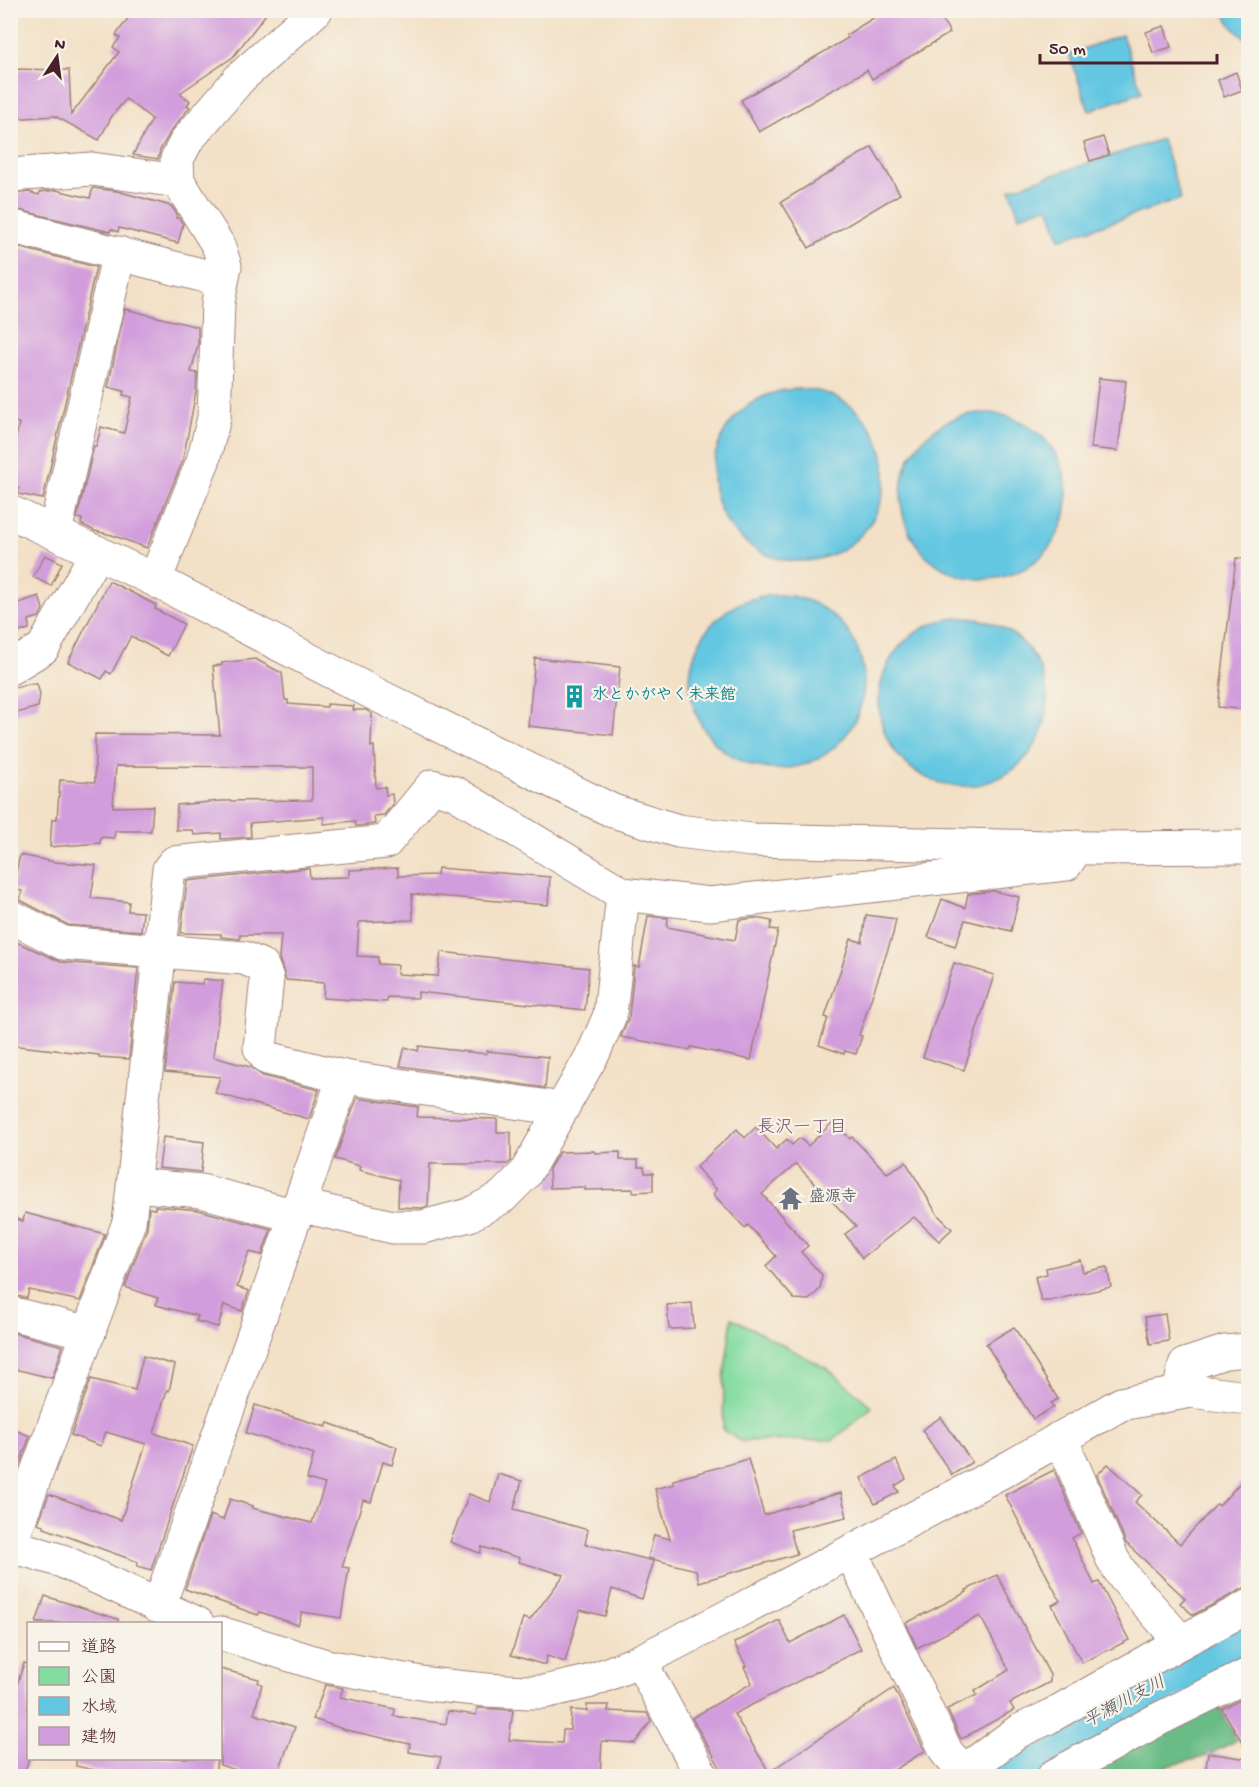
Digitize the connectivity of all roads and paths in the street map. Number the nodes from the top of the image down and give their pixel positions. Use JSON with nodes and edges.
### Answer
{"nodes":[{"id":1,"x":316,"y":10,"type":"edge"},
{"id":2,"x":10,"y":175,"type":"edge"},
{"id":3,"x":178,"y":181,"type":"junction"},
{"id":4,"x":10,"y":226,"type":"edge"},
{"id":5,"x":119,"y":253,"type":"junction"},
{"id":6,"x":221,"y":280,"type":"junction"},
{"id":7,"x":10,"y":512,"type":"edge"},
{"id":8,"x":56,"y":532,"type":"junction"},
{"id":9,"x":97,"y":552,"type":"junction"},
{"id":10,"x":155,"y":580,"type":"junction"},
{"id":11,"x":10,"y":668,"type":"edge"},
{"id":12,"x":1077,"y":847,"type":"junction"},
{"id":13,"x":1248,"y":847,"type":"edge"},
{"id":14,"x":623,"y":894,"type":"junction"},
{"id":15,"x":10,"y":916,"type":"edge"},
{"id":16,"x":158,"y":952,"type":"junction"},
{"id":17,"x":344,"y":1077,"type":"junction"},
{"id":18,"x":562,"y":1109,"type":"junction"},
{"id":19,"x":134,"y":1185,"type":"junction"},
{"id":20,"x":297,"y":1211,"type":"junction"},
{"id":21,"x":10,"y":1313,"type":"edge"},
{"id":22,"x":89,"y":1333,"type":"junction"},
{"id":23,"x":1248,"y":1350,"type":"edge"},
{"id":24,"x":1179,"y":1393,"type":"junction"},
{"id":25,"x":1248,"y":1398,"type":"edge"},
{"id":26,"x":1058,"y":1439,"type":"junction"},
{"id":27,"x":10,"y":1547,"type":"edge"},
{"id":28,"x":851,"y":1552,"type":"junction"},
{"id":29,"x":157,"y":1606,"type":"junction"},
{"id":30,"x":1248,"y":1607,"type":"edge"},
{"id":31,"x":196,"y":1622,"type":"edge"},
{"id":32,"x":222,"y":1634,"type":"edge"},
{"id":33,"x":1181,"y":1642,"type":"junction"},
{"id":34,"x":640,"y":1661,"type":"junction"},
{"id":35,"x":1248,"y":1674,"type":"edge"},
{"id":36,"x":961,"y":1774,"type":"edge"},
{"id":37,"x":702,"y":1776,"type":"edge"},
{"id":38,"x":1054,"y":1776,"type":"edge"}],
"edges":[{"from":1,"to":3,"type":"street"},
{"from":2,"to":3,"type":"street"},
{"from":3,"to":6,"type":"street"},
{"from":4,"to":5,"type":"street"},
{"from":5,"to":6,"type":"street"},
{"from":5,"to":8,"type":"street"},
{"from":6,"to":10,"type":"street"},
{"from":7,"to":8,"type":"street"},
{"from":8,"to":9,"type":"street"},
{"from":9,"to":10,"type":"street"},
{"from":9,"to":11,"type":"street"},
{"from":10,"to":12,"type":"street"},
{"from":12,"to":13,"type":"street"},
{"from":12,"to":14,"type":"street"},
{"from":14,"to":16,"type":"street"},
{"from":14,"to":18,"type":"street"},
{"from":15,"to":16,"type":"street"},
{"from":16,"to":17,"type":"street"},
{"from":16,"to":19,"type":"street"},
{"from":17,"to":18,"type":"street"},
{"from":17,"to":20,"type":"street"},
{"from":18,"to":20,"type":"street"},
{"from":19,"to":20,"type":"street"},
{"from":19,"to":22,"type":"street"},
{"from":20,"to":29,"type":"street"},
{"from":21,"to":22,"type":"street"},
{"from":22,"to":27,"type":"street"},
{"from":23,"to":24,"type":"street"},
{"from":24,"to":25,"type":"street"},
{"from":24,"to":26,"type":"street"},
{"from":26,"to":28,"type":"street"},
{"from":26,"to":33,"type":"street"},
{"from":27,"to":29,"type":"street"},
{"from":28,"to":34,"type":"street"},
{"from":28,"to":36,"type":"street"},
{"from":29,"to":31,"type":"street"},
{"from":30,"to":33,"type":"street"},
{"from":32,"to":34,"type":"street"},
{"from":33,"to":36,"type":"street"},
{"from":34,"to":37,"type":"street"},
{"from":35,"to":38,"type":"street"}]}
